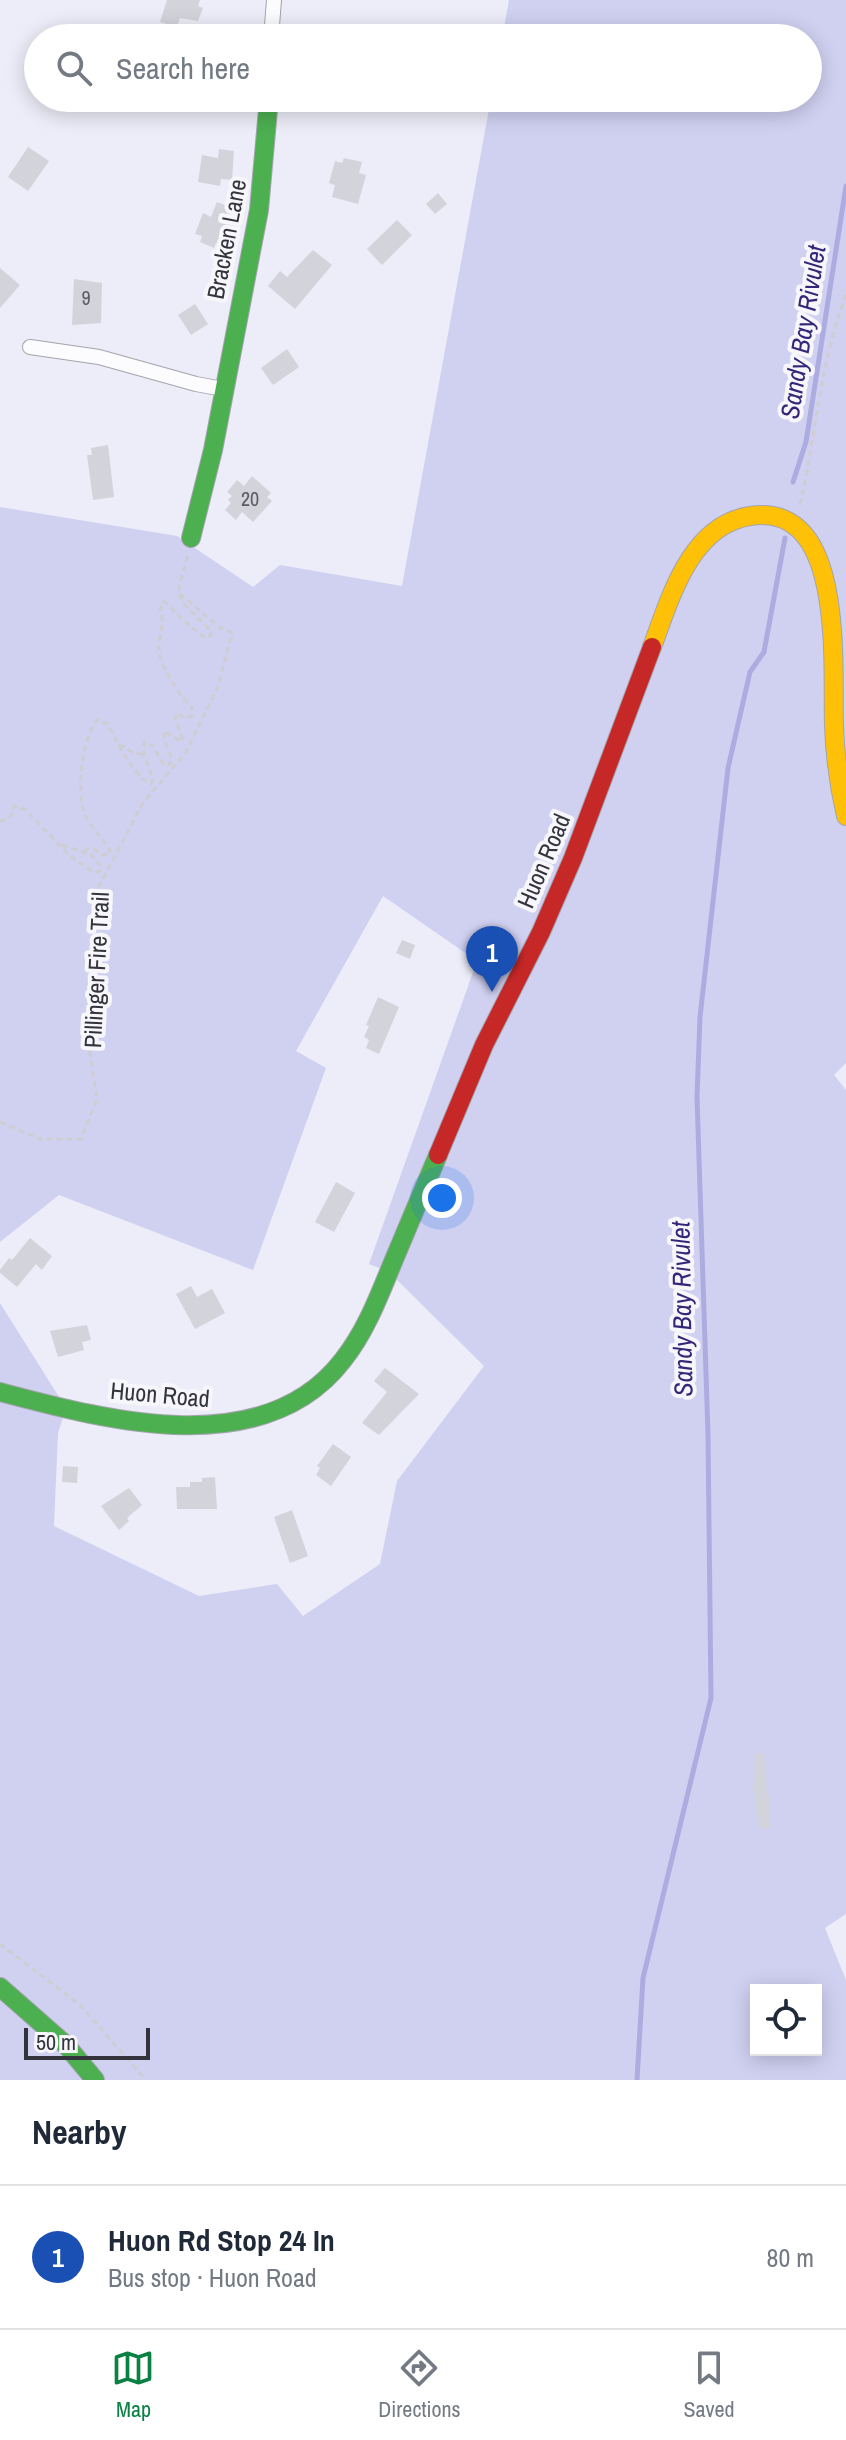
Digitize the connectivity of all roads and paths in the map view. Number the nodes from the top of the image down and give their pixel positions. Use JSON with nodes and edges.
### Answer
{"nodes":[{"id":1,"x":274,"y":0,"type":"edge"},
{"id":2,"x":272,"y":24,"type":"edge"},
{"id":3,"x":268,"y":112,"type":"edge"},
{"id":4,"x":846,"y":295,"type":"edge"},
{"id":5,"x":30,"y":347,"type":"dead end"},
{"id":6,"x":223,"y":389,"type":"junction"},
{"id":7,"x":796,"y":524,"type":"junction"},
{"id":8,"x":191,"y":538,"type":"joint"},
{"id":9,"x":178,"y":592,"type":"junction"},
{"id":10,"x":117,"y":742,"type":"junction"},
{"id":11,"x":144,"y":755,"type":"junction"},
{"id":12,"x":846,"y":816,"type":"edge"},
{"id":13,"x":0,"y":822,"type":"edge"},
{"id":14,"x":59,"y":844,"type":"junction"},
{"id":15,"x":89,"y":854,"type":"junction"},
{"id":16,"x":0,"y":1122,"type":"edge"},
{"id":17,"x":0,"y":1392,"type":"edge"},
{"id":18,"x":0,"y":1944,"type":"edge"},
{"id":19,"x":0,"y":1987,"type":"edge"},
{"id":20,"x":95,"y":2080,"type":"edge"},
{"id":21,"x":146,"y":2080,"type":"edge"}],
"edges":[{"from":1,"to":2,"type":"street"},
{"from":3,"to":6,"type":"main road","name":"Bracken Lane"},
{"from":4,"to":7,"type":"path"},
{"from":5,"to":6,"type":"street"},
{"from":6,"to":8,"type":"main road","name":"Bracken Lane"},
{"from":7,"to":12,"type":"main road"},
{"from":7,"to":17,"type":"main road","name":"Huon Road"},
{"from":8,"to":9,"type":"path"},
{"from":9,"to":11,"type":"path"},
{"from":9,"to":16,"type":"path","name":"Pillinger Fire Trail"},
{"from":10,"to":11,"type":"path"},
{"from":10,"to":11,"type":"path"},
{"from":10,"to":15,"type":"path"},
{"from":13,"to":14,"type":"path"},
{"from":14,"to":15,"type":"path"},
{"from":14,"to":15,"type":"path"},
{"from":18,"to":21,"type":"path"},
{"from":19,"to":20,"type":"main road"}]}
